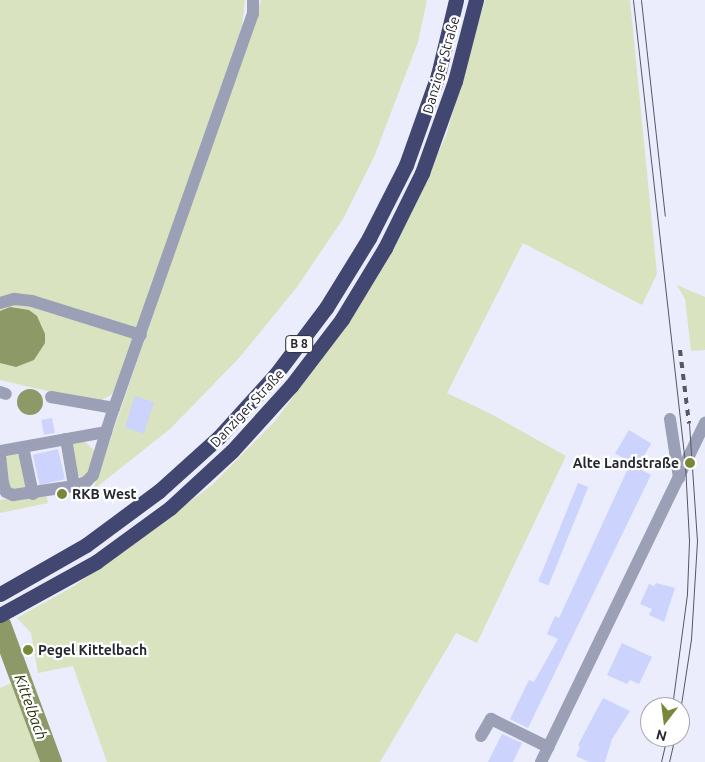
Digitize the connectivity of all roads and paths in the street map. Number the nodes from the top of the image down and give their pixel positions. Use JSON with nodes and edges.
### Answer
{"nodes":[{"id":1,"x":253,"y":0,"type":"edge"},
{"id":2,"x":456,"y":0,"type":"edge"},
{"id":3,"x":476,"y":0,"type":"edge"},
{"id":4,"x":0,"y":303,"type":"edge"},
{"id":5,"x":141,"y":335,"type":"junction"},
{"id":6,"x":51,"y":397,"type":"dead end"},
{"id":7,"x":114,"y":408,"type":"junction"},
{"id":8,"x":670,"y":420,"type":"dead end"},
{"id":9,"x":705,"y":423,"type":"edge"},
{"id":10,"x":106,"y":432,"type":"junction"},
{"id":11,"x":66,"y":439,"type":"junction"},
{"id":12,"x":23,"y":447,"type":"junction"},
{"id":13,"x":0,"y":451,"type":"edge"},
{"id":14,"x":0,"y":455,"type":"edge"},
{"id":15,"x":679,"y":478,"type":"junction"},
{"id":16,"x":74,"y":486,"type":"junction"},
{"id":17,"x":33,"y":494,"type":"junction"},
{"id":18,"x":5,"y":591,"type":"edge"},
{"id":19,"x":0,"y":615,"type":"edge"},
{"id":20,"x":481,"y":736,"type":"dead end"},
{"id":21,"x":548,"y":747,"type":"junction"},
{"id":22,"x":541,"y":762,"type":"edge"}],
"edges":[{"from":1,"to":5,"type":"street"},
{"from":2,"to":18,"type":"highway","name":"Danziger Straße","number":"B 8"},
{"from":3,"to":19,"type":"highway","name":"Danziger Straße","number":"B 8"},
{"from":4,"to":5,"type":"street"},
{"from":5,"to":7,"type":"street"},
{"from":6,"to":7,"type":"street"},
{"from":7,"to":10,"type":"street"},
{"from":8,"to":15,"type":"street"},
{"from":9,"to":15,"type":"street"},
{"from":10,"to":11,"type":"street"},
{"from":10,"to":16,"type":"street"},
{"from":11,"to":12,"type":"street"},
{"from":11,"to":16,"type":"street"},
{"from":12,"to":13,"type":"street"},
{"from":12,"to":17,"type":"street"},
{"from":14,"to":17,"type":"street"},
{"from":15,"to":21,"type":"street"},
{"from":16,"to":17,"type":"street"},
{"from":20,"to":21,"type":"street"},
{"from":21,"to":22,"type":"street"}]}
